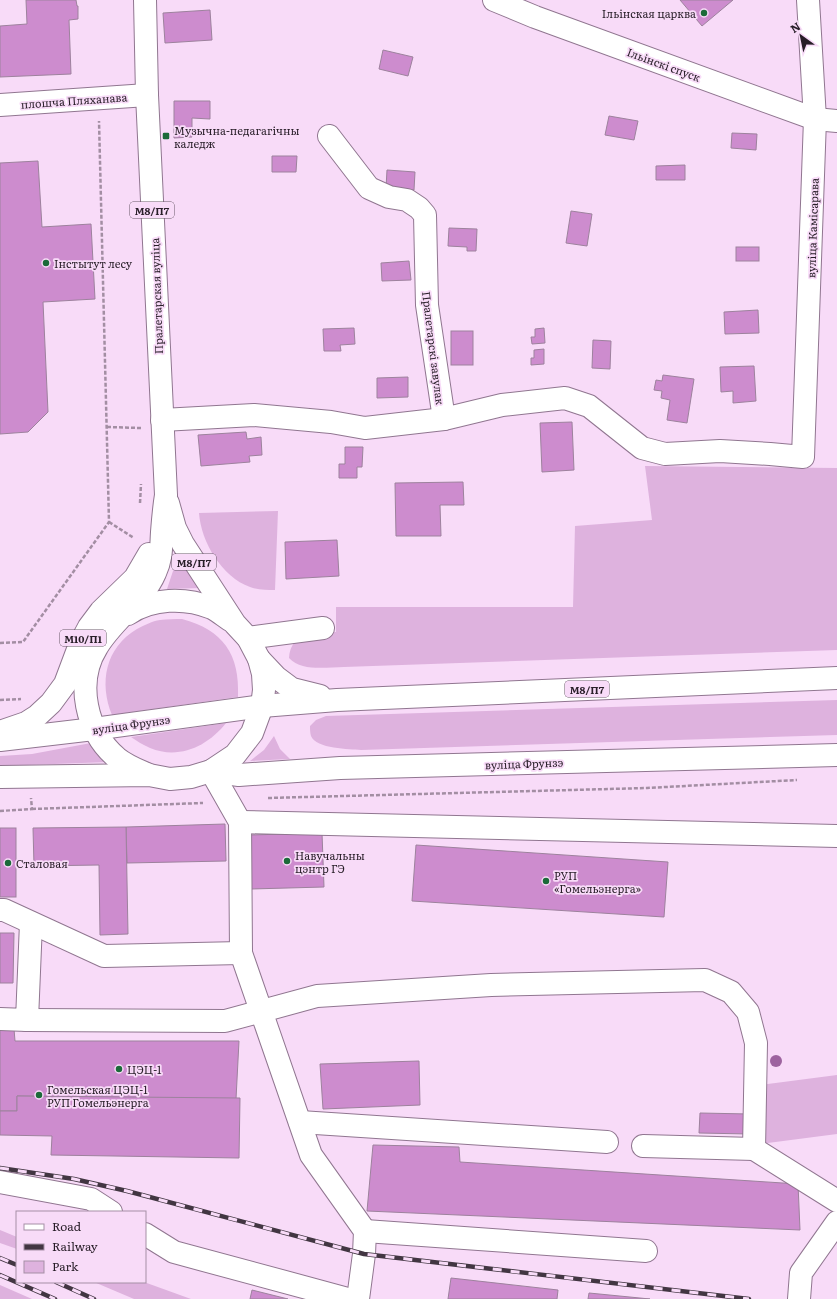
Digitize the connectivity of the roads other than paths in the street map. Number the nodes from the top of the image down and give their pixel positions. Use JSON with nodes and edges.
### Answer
{"nodes":[{"id":1,"x":145,"y":0,"type":"edge"},
{"id":2,"x":494,"y":0,"type":"edge"},
{"id":3,"x":808,"y":0,"type":"edge"},
{"id":4,"x":147,"y":96,"type":"junction"},
{"id":5,"x":0,"y":105,"type":"edge"},
{"id":6,"x":816,"y":119,"type":"junction"},
{"id":7,"x":837,"y":121,"type":"edge"},
{"id":8,"x":329,"y":136,"type":"dead end"},
{"id":9,"x":444,"y":419,"type":"junction"},
{"id":10,"x":153,"y":424,"type":"junction"},
{"id":11,"x":803,"y":457,"type":"joint"},
{"id":12,"x":166,"y":495,"type":"junction"},
{"id":13,"x":162,"y":532,"type":"junction"},
{"id":14,"x":115,"y":623,"type":"junction"},
{"id":15,"x":323,"y":628,"type":"dead end"},
{"id":16,"x":242,"y":631,"type":"junction"},
{"id":17,"x":259,"y":658,"type":"junction"},
{"id":18,"x":837,"y":678,"type":"edge"},
{"id":19,"x":337,"y":700,"type":"junction"},
{"id":20,"x":262,"y":706,"type":"junction"},
{"id":21,"x":94,"y":729,"type":"junction"},
{"id":22,"x":0,"y":732,"type":"edge"},
{"id":23,"x":0,"y":740,"type":"edge"},
{"id":24,"x":837,"y":755,"type":"edge"},
{"id":25,"x":211,"y":771,"type":"junction"},
{"id":26,"x":149,"y":775,"type":"junction"},
{"id":27,"x":0,"y":776,"type":"edge"},
{"id":28,"x":240,"y":822,"type":"junction"},
{"id":29,"x":837,"y":836,"type":"edge"},
{"id":30,"x":0,"y":910,"type":"edge"},
{"id":31,"x":32,"y":922,"type":"junction"},
{"id":32,"x":241,"y":953,"type":"junction"},
{"id":33,"x":262,"y":1011,"type":"junction"},
{"id":34,"x":0,"y":1019,"type":"edge"},
{"id":35,"x":27,"y":1020,"type":"junction"},
{"id":36,"x":300,"y":1122,"type":"junction"},
{"id":37,"x":607,"y":1142,"type":"dead end"},
{"id":38,"x":643,"y":1146,"type":"dead end"},
{"id":39,"x":754,"y":1149,"type":"junction"},
{"id":40,"x":0,"y":1182,"type":"edge"},
{"id":41,"x":837,"y":1201,"type":"edge"},
{"id":42,"x":109,"y":1211,"type":"edge"},
{"id":43,"x":837,"y":1222,"type":"edge"},
{"id":44,"x":365,"y":1231,"type":"junction"},
{"id":45,"x":146,"y":1235,"type":"edge"},
{"id":46,"x":646,"y":1251,"type":"dead end"},
{"id":47,"x":348,"y":1299,"type":"edge"},
{"id":48,"x":358,"y":1299,"type":"edge"},
{"id":49,"x":799,"y":1299,"type":"edge"}],
"edges":[{"from":1,"to":4,"type":"main road","name":"Пралетарская вуліца","number":"М8/П7"},
{"from":2,"to":6,"type":"main road","name":"Ільінскі спуск"},
{"from":3,"to":6,"type":"main road","name":"вуліца Камісарава"},
{"from":4,"to":5,"type":"main road","name":"плошча Пляханава"},
{"from":4,"to":10,"type":"main road","name":"Пралетарская вуліца","number":"М8/П7"},
{"from":6,"to":7,"type":"main road","name":"Ільінскі спуск"},
{"from":6,"to":11,"type":"main road","name":"вуліца Камісарава"},
{"from":8,"to":9,"type":"main road","name":"Пралетарскі завулак"},
{"from":9,"to":10,"type":"main road","name":"Пралетарскі завулак"},
{"from":9,"to":11,"type":"main road","name":"Пралетарскі завулак"},
{"from":10,"to":12,"type":"main road","name":"Пралетарская вуліца","number":"М8/П7"},
{"from":12,"to":13,"type":"main road","name":"Пралетарская вуліца","number":"М8/П7"},
{"from":12,"to":16,"type":"main road","name":"Пралетарская вуліца","number":"М8/П7"},
{"from":13,"to":14,"type":"main road","name":"Пралетарская вуліца","number":"М8/П7"},
{"from":13,"to":22,"type":"main road","number":"М10/П1"},
{"from":14,"to":16,"type":"main road","number":"М8/П7"},
{"from":14,"to":21,"type":"main road","number":"М8/П7"},
{"from":15,"to":16,"type":"main road"},
{"from":16,"to":17,"type":"main road","number":"М8/П7"},
{"from":17,"to":19,"type":"main road","number":"М8/П7"},
{"from":17,"to":20,"type":"main road","name":"вуліца Фрунзэ","number":"М8/П7"},
{"from":18,"to":19,"type":"main road","name":"вуліца Фрунзэ","number":"М8/П7"},
{"from":19,"to":20,"type":"main road","name":"вуліца Фрунзэ"},
{"from":20,"to":21,"type":"main road","name":"вуліца Фрунзэ"},
{"from":20,"to":25,"type":"main road","name":"вуліца Фрунзэ","number":"М8/П7"},
{"from":21,"to":23,"type":"main road","name":"вуліца Фрунзэ"},
{"from":21,"to":26,"type":"main road","number":"М8/П7"},
{"from":24,"to":25,"type":"main road","name":"вуліца Фрунзэ","number":"М8/П7"},
{"from":25,"to":26,"type":"main road","name":"вуліца Фрунзэ","number":"М8/П7"},
{"from":25,"to":28,"type":"main road"},
{"from":26,"to":27,"type":"main road","name":"вуліца Фрунзэ"},
{"from":28,"to":29,"type":"main road"},
{"from":28,"to":32,"type":"main road"},
{"from":30,"to":31,"type":"main road"},
{"from":31,"to":32,"type":"main road"},
{"from":31,"to":35,"type":"main road"},
{"from":32,"to":33,"type":"main road"},
{"from":33,"to":35,"type":"main road"},
{"from":33,"to":36,"type":"main road"},
{"from":33,"to":39,"type":"main road"},
{"from":34,"to":35,"type":"main road"},
{"from":36,"to":37,"type":"main road"},
{"from":36,"to":44,"type":"main road"},
{"from":38,"to":39,"type":"main road"},
{"from":39,"to":41,"type":"main road"},
{"from":40,"to":42,"type":"main road"},
{"from":43,"to":49,"type":"main road"},
{"from":44,"to":46,"type":"main road"},
{"from":44,"to":48,"type":"main road"},
{"from":45,"to":47,"type":"main road"}]}
